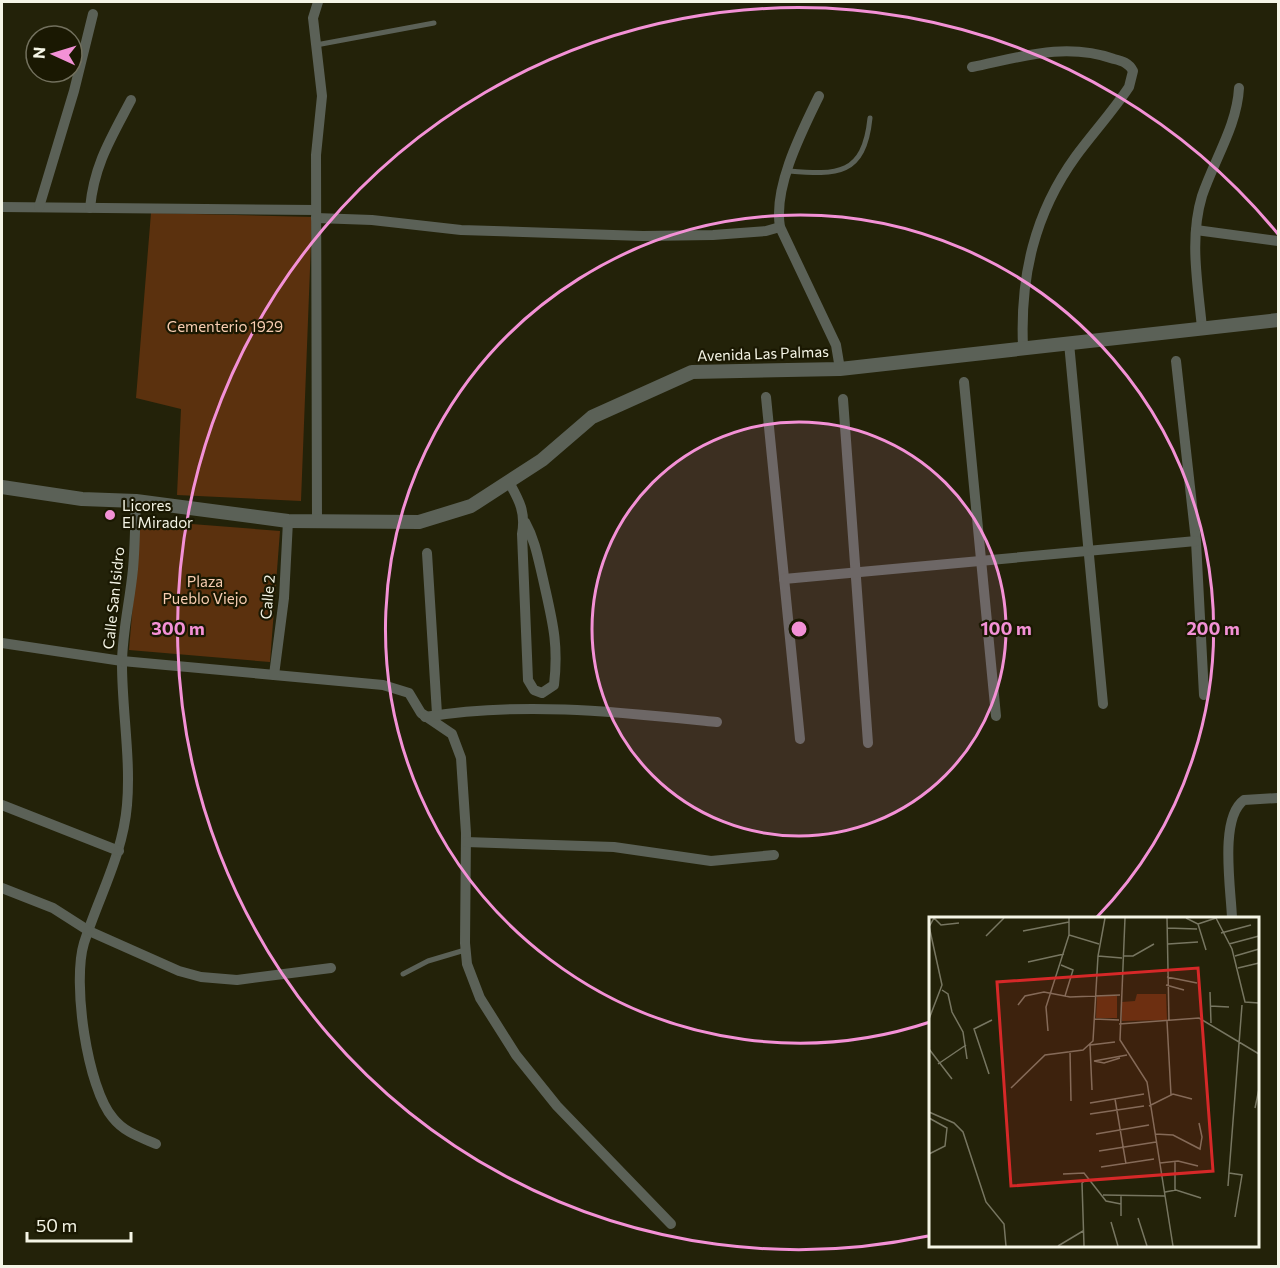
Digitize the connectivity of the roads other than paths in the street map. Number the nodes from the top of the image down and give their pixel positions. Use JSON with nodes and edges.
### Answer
{"nodes":[{"id":1,"x":318,"y":2,"type":"edge"},
{"id":2,"x":93,"y":14,"type":"dead end"},
{"id":3,"x":434,"y":23,"type":"dead end"},
{"id":4,"x":316,"y":45,"type":"junction"},
{"id":5,"x":972,"y":67,"type":"dead end"},
{"id":6,"x":1239,"y":88,"type":"dead end"},
{"id":7,"x":819,"y":96,"type":"dead end"},
{"id":8,"x":131,"y":100,"type":"dead end"},
{"id":9,"x":870,"y":118,"type":"dead end"},
{"id":10,"x":789,"y":171,"type":"junction"},
{"id":11,"x":2,"y":207,"type":"edge"},
{"id":12,"x":39,"y":207,"type":"junction"},
{"id":13,"x":90,"y":208,"type":"junction"},
{"id":14,"x":316,"y":214,"type":"junction"},
{"id":15,"x":780,"y":226,"type":"junction"},
{"id":16,"x":1196,"y":230,"type":"junction"},
{"id":17,"x":1278,"y":241,"type":"edge"},
{"id":18,"x":1278,"y":320,"type":"edge"},
{"id":19,"x":1202,"y":328,"type":"junction"},
{"id":20,"x":1069,"y":342,"type":"junction"},
{"id":21,"x":1023,"y":347,"type":"junction"},
{"id":22,"x":1176,"y":361,"type":"dead end"},
{"id":23,"x":840,"y":369,"type":"junction"},
{"id":24,"x":964,"y":382,"type":"dead end"},
{"id":25,"x":766,"y":397,"type":"dead end"},
{"id":26,"x":843,"y":399,"type":"dead end"},
{"id":27,"x":509,"y":482,"type":"junction"},
{"id":28,"x":2,"y":487,"type":"edge"},
{"id":29,"x":136,"y":501,"type":"junction"},
{"id":30,"x":317,"y":520,"type":"junction"},
{"id":31,"x":288,"y":521,"type":"junction"},
{"id":32,"x":525,"y":522,"type":"junction"},
{"id":33,"x":1196,"y":541,"type":"junction"},
{"id":34,"x":1088,"y":552,"type":"junction"},
{"id":35,"x":427,"y":553,"type":"dead end"},
{"id":36,"x":981,"y":561,"type":"junction"},
{"id":37,"x":856,"y":573,"type":"junction"},
{"id":38,"x":784,"y":579,"type":"junction"},
{"id":39,"x":2,"y":643,"type":"edge"},
{"id":40,"x":122,"y":661,"type":"junction"},
{"id":41,"x":274,"y":675,"type":"junction"},
{"id":42,"x":1204,"y":695,"type":"dead end"},
{"id":43,"x":1103,"y":704,"type":"dead end"},
{"id":44,"x":437,"y":714,"type":"junction"},
{"id":45,"x":996,"y":716,"type":"dead end"},
{"id":46,"x":425,"y":717,"type":"junction"},
{"id":47,"x":717,"y":722,"type":"dead end"},
{"id":48,"x":800,"y":739,"type":"dead end"},
{"id":49,"x":868,"y":743,"type":"dead end"},
{"id":50,"x":1278,"y":802,"type":"edge"},
{"id":51,"x":2,"y":805,"type":"edge"},
{"id":52,"x":466,"y":842,"type":"junction"},
{"id":53,"x":118,"y":851,"type":"junction"},
{"id":54,"x":774,"y":855,"type":"dead end"},
{"id":55,"x":2,"y":888,"type":"edge"},
{"id":56,"x":1232,"y":917,"type":"edge"},
{"id":57,"x":89,"y":931,"type":"junction"},
{"id":58,"x":466,"y":950,"type":"junction"},
{"id":59,"x":331,"y":968,"type":"dead end"},
{"id":60,"x":403,"y":974,"type":"dead end"},
{"id":61,"x":156,"y":1143,"type":"dead end"},
{"id":62,"x":671,"y":1224,"type":"dead end"}],
"edges":[{"from":1,"to":4,"type":"street"},
{"from":2,"to":12,"type":"street"},
{"from":3,"to":4,"type":"lane"},
{"from":4,"to":14,"type":"street"},
{"from":5,"to":21,"type":"street"},
{"from":6,"to":16,"type":"street"},
{"from":7,"to":10,"type":"street"},
{"from":8,"to":13,"type":"street"},
{"from":9,"to":10,"type":"lane"},
{"from":10,"to":15,"type":"street"},
{"from":11,"to":12,"type":"street"},
{"from":12,"to":13,"type":"street"},
{"from":13,"to":14,"type":"street"},
{"from":14,"to":15,"type":"street"},
{"from":14,"to":30,"type":"street"},
{"from":15,"to":23,"type":"street"},
{"from":16,"to":17,"type":"street"},
{"from":16,"to":19,"type":"street"},
{"from":18,"to":19,"type":"street","name":"Avenida Las Palmas"},
{"from":19,"to":20,"type":"street","name":"Avenida Las Palmas"},
{"from":20,"to":21,"type":"street","name":"Avenida Las Palmas"},
{"from":20,"to":34,"type":"street"},
{"from":21,"to":23,"type":"street","name":"Avenida Las Palmas"},
{"from":22,"to":33,"type":"street"},
{"from":23,"to":27,"type":"street","name":"Avenida Las Palmas"},
{"from":24,"to":36,"type":"street"},
{"from":25,"to":38,"type":"street"},
{"from":26,"to":37,"type":"street"},
{"from":27,"to":30,"type":"street","name":"Avenida Las Palmas"},
{"from":27,"to":32,"type":"street"},
{"from":28,"to":29,"type":"street","name":"Avenida Las Palmas"},
{"from":29,"to":31,"type":"street","name":"Avenida Las Palmas"},
{"from":29,"to":40,"type":"street","name":"Calle San Isidro"},
{"from":30,"to":31,"type":"street","name":"Avenida Las Palmas"},
{"from":31,"to":41,"type":"street","name":"Calle 2"},
{"from":32,"to":32,"type":"street"},
{"from":33,"to":34,"type":"street"},
{"from":33,"to":42,"type":"street"},
{"from":34,"to":36,"type":"street"},
{"from":34,"to":43,"type":"street"},
{"from":35,"to":44,"type":"street"},
{"from":36,"to":37,"type":"street"},
{"from":36,"to":45,"type":"street"},
{"from":37,"to":38,"type":"street"},
{"from":37,"to":49,"type":"street"},
{"from":38,"to":48,"type":"street"},
{"from":39,"to":40,"type":"street"},
{"from":40,"to":41,"type":"street"},
{"from":40,"to":53,"type":"street","name":"Calle San Isidro"},
{"from":41,"to":46,"type":"street"},
{"from":44,"to":46,"type":"street"},
{"from":44,"to":47,"type":"street"},
{"from":46,"to":52,"type":"street"},
{"from":50,"to":56,"type":"street"},
{"from":51,"to":53,"type":"street"},
{"from":52,"to":54,"type":"street"},
{"from":52,"to":58,"type":"street"},
{"from":53,"to":57,"type":"street","name":"Calle San Isidro"},
{"from":55,"to":57,"type":"street"},
{"from":57,"to":59,"type":"street"},
{"from":57,"to":61,"type":"street","name":"Calle San Isidro"},
{"from":58,"to":60,"type":"lane"},
{"from":58,"to":62,"type":"street"}]}
